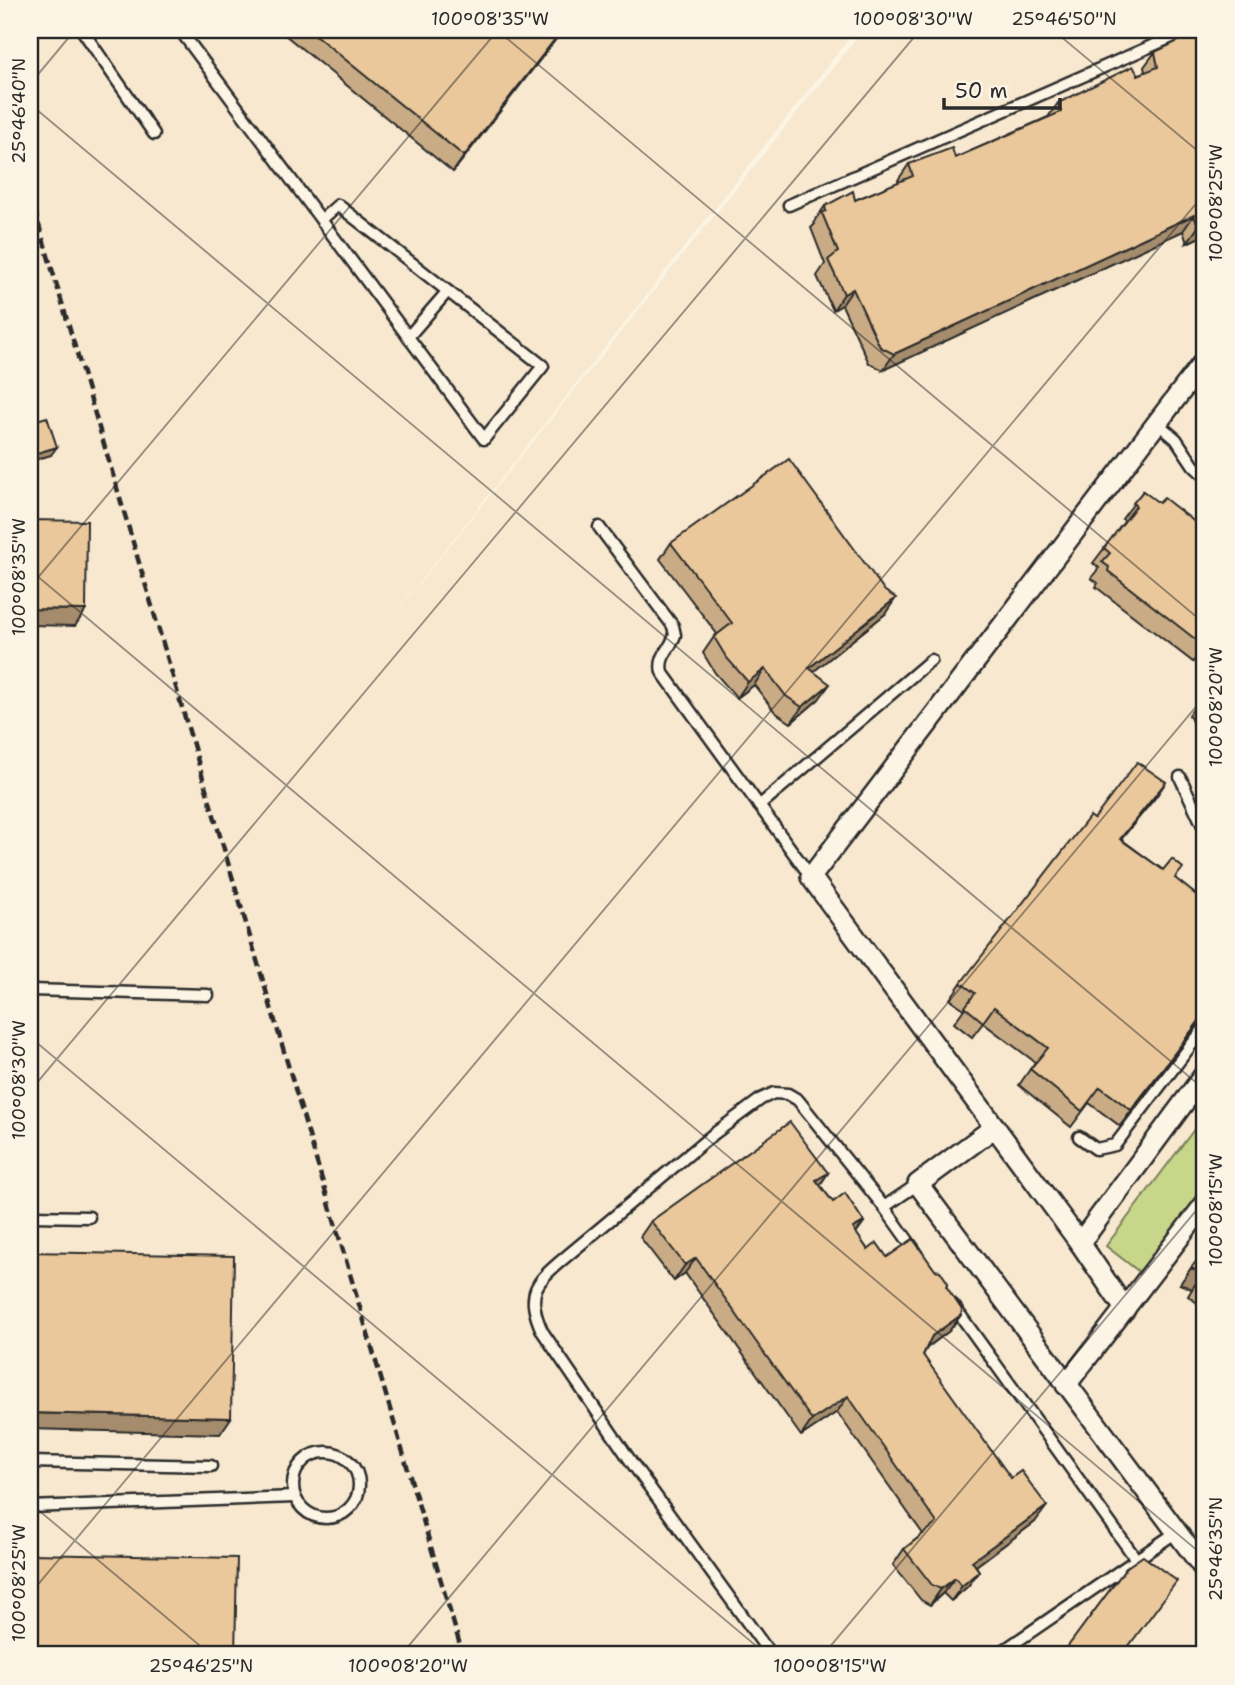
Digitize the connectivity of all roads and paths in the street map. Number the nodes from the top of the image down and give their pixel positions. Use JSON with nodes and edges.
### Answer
{"nodes":[{"id":1,"x":82,"y":30,"type":"edge"},
{"id":2,"x":180,"y":30,"type":"edge"},
{"id":3,"x":1188,"y":30,"type":"edge"},
{"id":4,"x":154,"y":134,"type":"dead end"},
{"id":5,"x":789,"y":205,"type":"dead end"},
{"id":6,"x":321,"y":220,"type":"junction"},
{"id":7,"x":447,"y":292,"type":"junction"},
{"id":8,"x":408,"y":337,"type":"junction"},
{"id":9,"x":1205,"y":360,"type":"edge"},
{"id":10,"x":1157,"y":423,"type":"junction"},
{"id":11,"x":1205,"y":476,"type":"edge"},
{"id":12,"x":599,"y":527,"type":"dead end"},
{"id":13,"x":931,"y":660,"type":"dead end"},
{"id":14,"x":1180,"y":777,"type":"dead end"},
{"id":15,"x":759,"y":806,"type":"junction"},
{"id":16,"x":1205,"y":830,"type":"edge"},
{"id":17,"x":811,"y":877,"type":"junction"},
{"id":18,"x":30,"y":990,"type":"edge"},
{"id":19,"x":208,"y":995,"type":"dead end"},
{"id":20,"x":1205,"y":1027,"type":"edge"},
{"id":21,"x":1205,"y":1074,"type":"edge"},
{"id":22,"x":995,"y":1127,"type":"junction"},
{"id":23,"x":1079,"y":1137,"type":"dead end"},
{"id":24,"x":918,"y":1184,"type":"junction"},
{"id":25,"x":1205,"y":1204,"type":"edge"},
{"id":26,"x":884,"y":1207,"type":"junction"},
{"id":27,"x":30,"y":1216,"type":"edge"},
{"id":28,"x":89,"y":1217,"type":"dead end"},
{"id":29,"x":1080,"y":1243,"type":"junction"},
{"id":30,"x":923,"y":1262,"type":"edge"},
{"id":31,"x":946,"y":1294,"type":"edge"},
{"id":32,"x":1125,"y":1309,"type":"junction"},
{"id":33,"x":1066,"y":1385,"type":"junction"},
{"id":34,"x":30,"y":1462,"type":"edge"},
{"id":35,"x":211,"y":1466,"type":"dead end"},
{"id":36,"x":295,"y":1497,"type":"junction"},
{"id":37,"x":30,"y":1507,"type":"edge"},
{"id":38,"x":1178,"y":1531,"type":"junction"},
{"id":39,"x":1136,"y":1559,"type":"junction"},
{"id":40,"x":1205,"y":1570,"type":"edge"},
{"id":41,"x":771,"y":1655,"type":"edge"},
{"id":42,"x":997,"y":1655,"type":"edge"}],
"edges":[{"from":1,"to":4,"type":"lane"},
{"from":2,"to":6,"type":"lane"},
{"from":3,"to":5,"type":"lane"},
{"from":6,"to":7,"type":"lane"},
{"from":6,"to":8,"type":"lane"},
{"from":7,"to":8,"type":"lane"},
{"from":7,"to":8,"type":"lane"},
{"from":9,"to":10,"type":"street"},
{"from":10,"to":11,"type":"lane"},
{"from":10,"to":17,"type":"street"},
{"from":12,"to":15,"type":"lane"},
{"from":13,"to":15,"type":"lane"},
{"from":14,"to":16,"type":"lane"},
{"from":15,"to":17,"type":"lane"},
{"from":17,"to":22,"type":"street"},
{"from":18,"to":19,"type":"lane"},
{"from":20,"to":23,"type":"lane"},
{"from":21,"to":29,"type":"street"},
{"from":22,"to":24,"type":"street"},
{"from":22,"to":29,"type":"street"},
{"from":24,"to":26,"type":"lane"},
{"from":24,"to":33,"type":"street"},
{"from":25,"to":32,"type":"street"},
{"from":26,"to":30,"type":"lane"},
{"from":26,"to":41,"type":"lane"},
{"from":27,"to":28,"type":"lane"},
{"from":29,"to":32,"type":"street"},
{"from":31,"to":39,"type":"lane"},
{"from":32,"to":33,"type":"street"},
{"from":33,"to":38,"type":"street"},
{"from":34,"to":35,"type":"lane"},
{"from":36,"to":36,"type":"lane"},
{"from":36,"to":37,"type":"lane"},
{"from":38,"to":39,"type":"lane"},
{"from":38,"to":40,"type":"street"},
{"from":39,"to":42,"type":"lane"}]}
